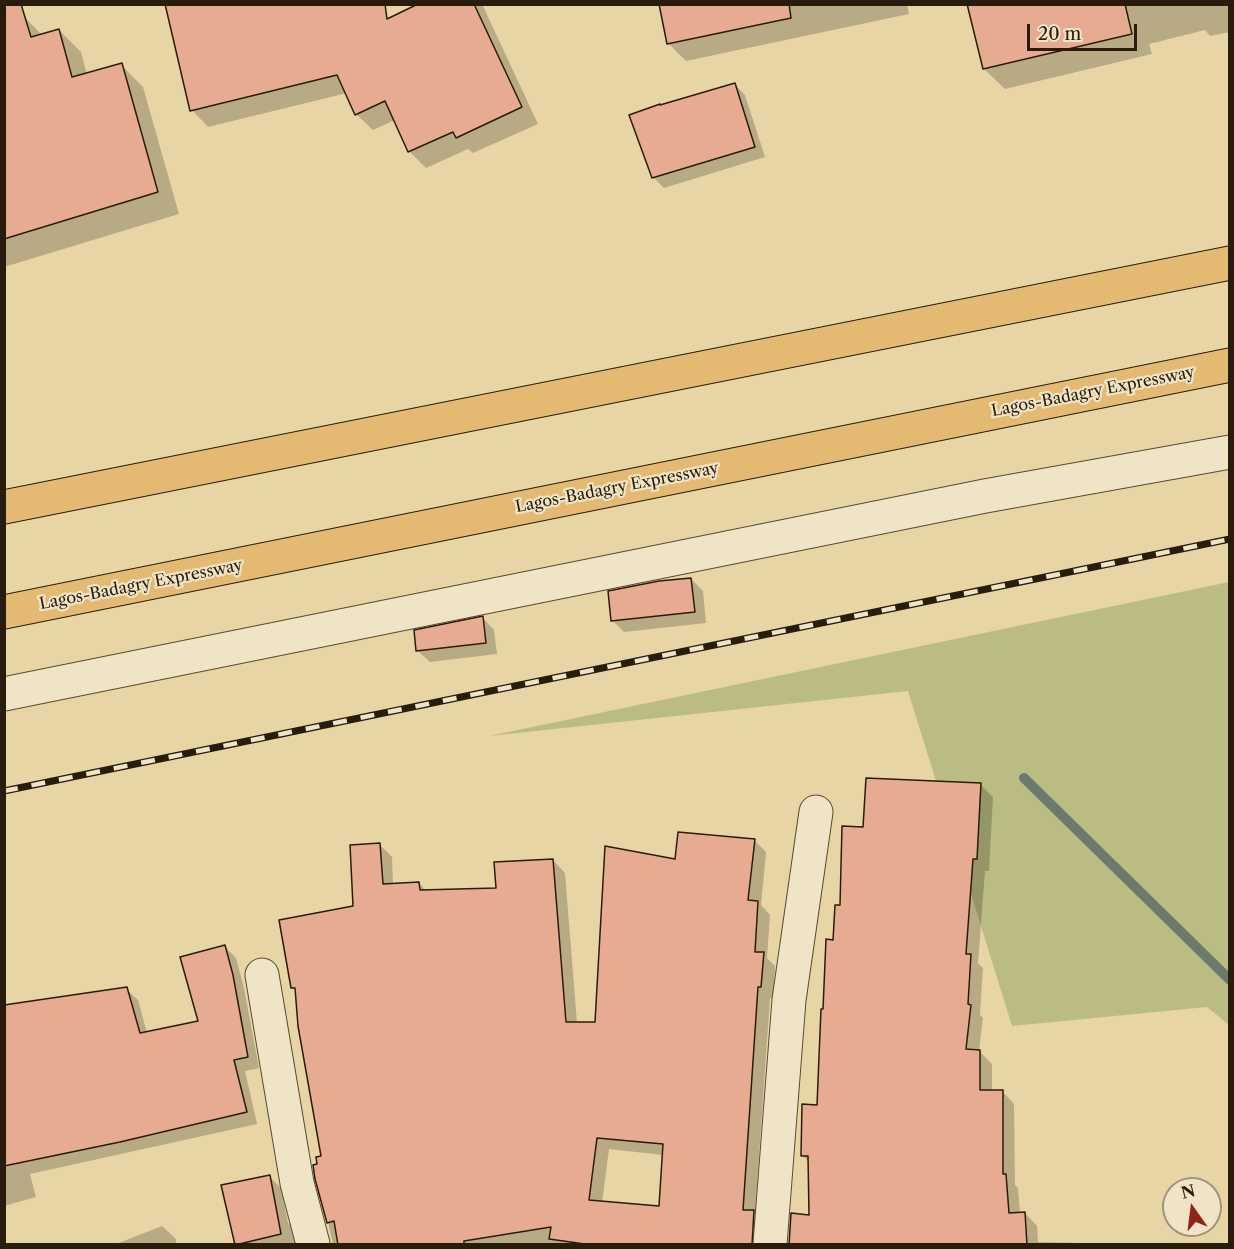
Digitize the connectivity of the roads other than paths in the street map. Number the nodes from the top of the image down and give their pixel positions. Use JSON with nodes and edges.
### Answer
{"nodes":[{"id":1,"x":1230,"y":263,"type":"edge"},
{"id":2,"x":1230,"y":365,"type":"edge"},
{"id":3,"x":1230,"y":452,"type":"edge"},
{"id":4,"x":4,"y":507,"type":"edge"},
{"id":5,"x":4,"y":612,"type":"edge"},
{"id":6,"x":4,"y":694,"type":"edge"},
{"id":7,"x":816,"y":812,"type":"dead end"},
{"id":8,"x":262,"y":975,"type":"dead end"},
{"id":9,"x":313,"y":1245,"type":"edge"},
{"id":10,"x":770,"y":1245,"type":"edge"}],
"edges":[{"from":1,"to":4,"type":"highway"},
{"from":2,"to":5,"type":"highway","name":"Lagos-Badagry Expressway"},
{"from":3,"to":6,"type":"street"},
{"from":7,"to":10,"type":"street"},
{"from":8,"to":9,"type":"street"}]}
